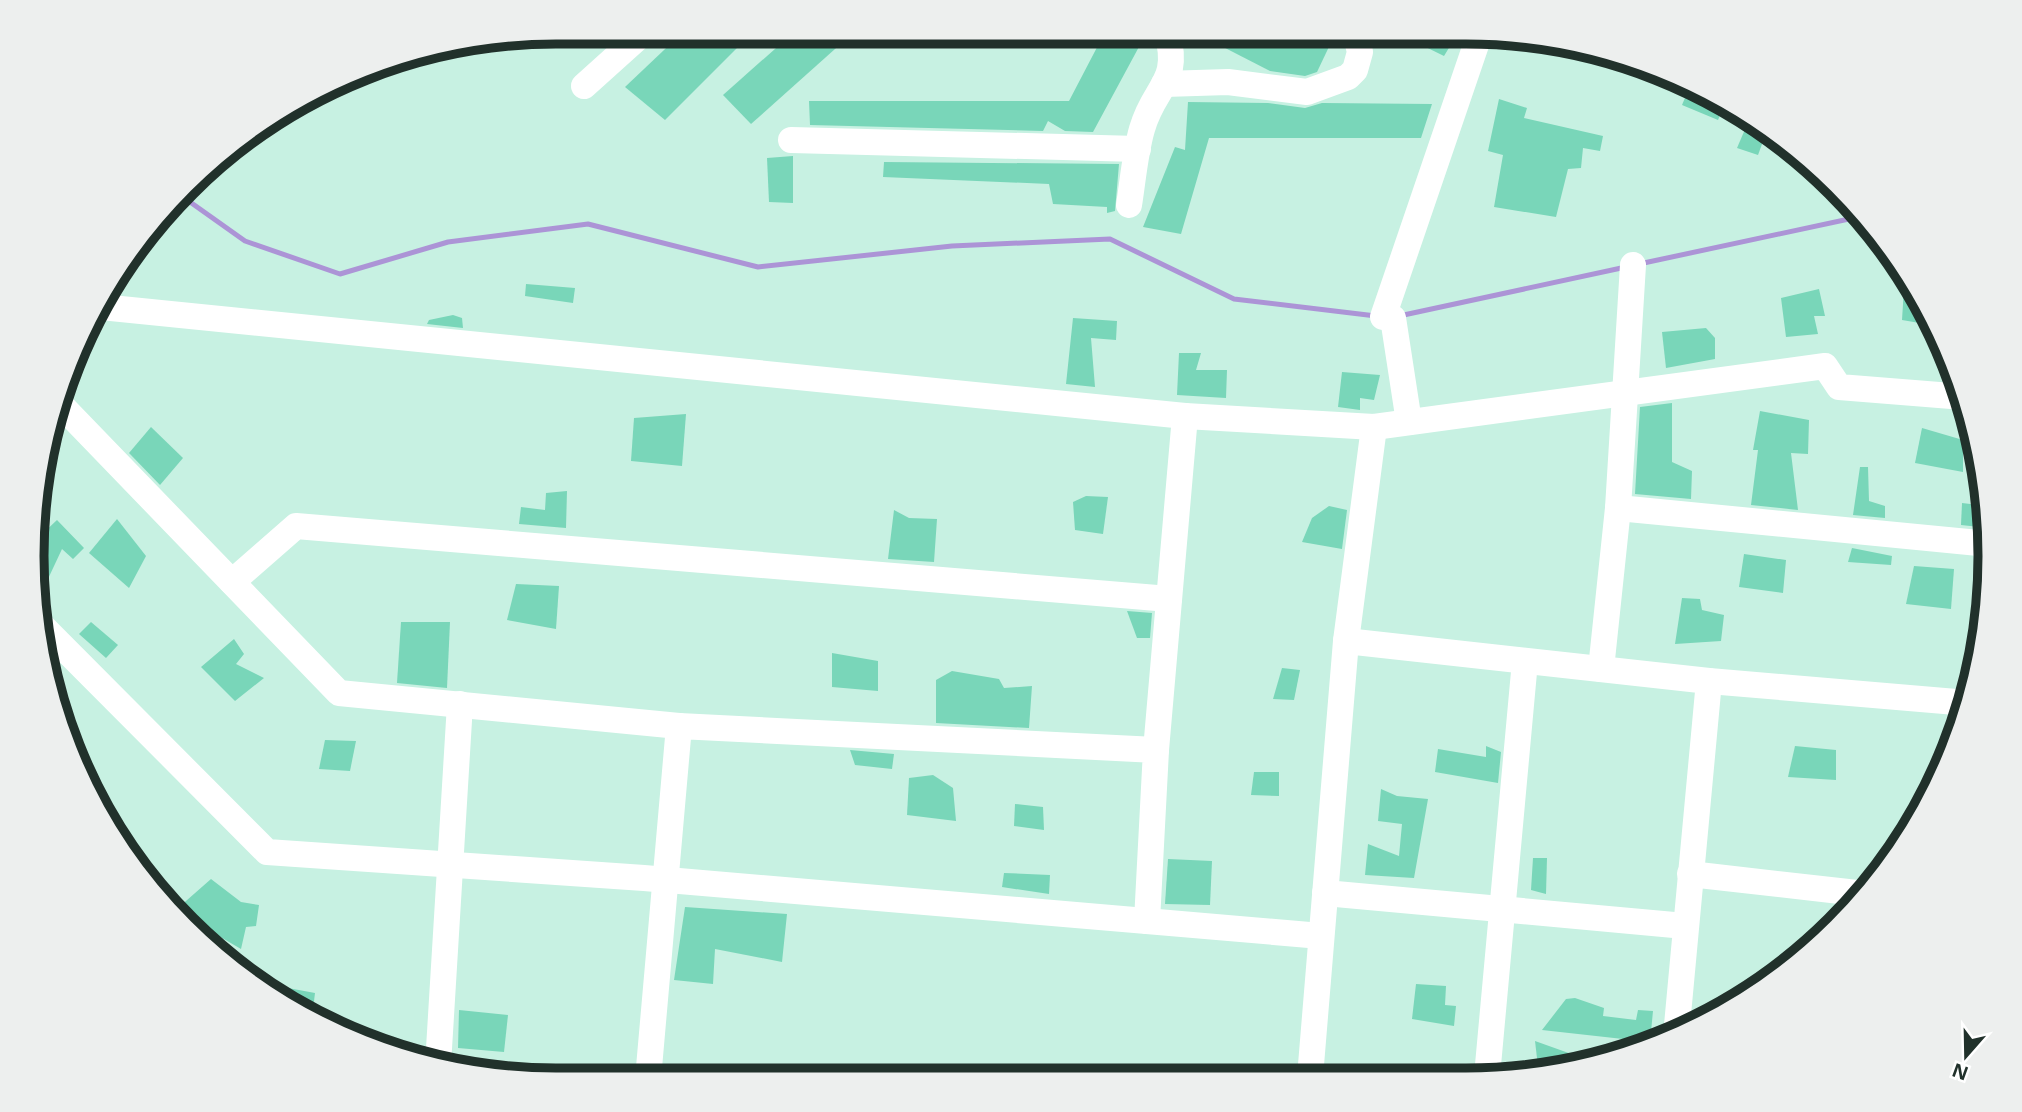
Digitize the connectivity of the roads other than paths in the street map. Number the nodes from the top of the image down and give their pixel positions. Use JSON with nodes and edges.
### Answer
{"nodes":[{"id":1,"x":631,"y":44,"type":"edge"},
{"id":2,"x":1170,"y":44,"type":"edge"},
{"id":3,"x":1358,"y":44,"type":"edge"},
{"id":4,"x":1476,"y":44,"type":"edge"},
{"id":5,"x":1164,"y":83,"type":"junction"},
{"id":6,"x":584,"y":86,"type":"dead end"},
{"id":7,"x":791,"y":140,"type":"dead end"},
{"id":8,"x":1138,"y":149,"type":"junction"},
{"id":9,"x":1129,"y":205,"type":"dead end"},
{"id":10,"x":1633,"y":265,"type":"dead end"},
{"id":11,"x":109,"y":307,"type":"edge"},
{"id":12,"x":1623,"y":393,"type":"junction"},
{"id":13,"x":1953,"y":396,"type":"edge"},
{"id":14,"x":65,"y":409,"type":"edge"},
{"id":15,"x":1185,"y":416,"type":"junction"},
{"id":16,"x":1409,"y":422,"type":"junction"},
{"id":17,"x":1374,"y":427,"type":"junction"},
{"id":18,"x":1618,"y":508,"type":"junction"},
{"id":19,"x":1978,"y":543,"type":"edge"},
{"id":20,"x":232,"y":582,"type":"junction"},
{"id":21,"x":1169,"y":599,"type":"junction"},
{"id":22,"x":50,"y":634,"type":"edge"},
{"id":23,"x":1346,"y":641,"type":"junction"},
{"id":24,"x":1525,"y":661,"type":"junction"},
{"id":25,"x":1601,"y":669,"type":"junction"},
{"id":26,"x":1709,"y":681,"type":"junction"},
{"id":27,"x":1957,"y":702,"type":"edge"},
{"id":28,"x":460,"y":704,"type":"junction"},
{"id":29,"x":679,"y":726,"type":"junction"},
{"id":30,"x":1156,"y":750,"type":"junction"},
{"id":31,"x":450,"y":865,"type":"junction"},
{"id":32,"x":1689,"y":874,"type":"junction"},
{"id":33,"x":664,"y":880,"type":"junction"},
{"id":34,"x":1852,"y":892,"type":"edge"},
{"id":35,"x":1325,"y":893,"type":"junction"},
{"id":36,"x":1503,"y":908,"type":"junction"},
{"id":37,"x":1147,"y":921,"type":"junction"},
{"id":38,"x":1685,"y":926,"type":"junction"},
{"id":39,"x":1321,"y":936,"type":"junction"},
{"id":40,"x":1677,"y":1022,"type":"edge"},
{"id":41,"x":439,"y":1054,"type":"edge"},
{"id":42,"x":1488,"y":1067,"type":"edge"},
{"id":43,"x":649,"y":1068,"type":"edge"},
{"id":44,"x":1311,"y":1068,"type":"edge"}],
"edges":[{"from":1,"to":6,"type":"street"},
{"from":2,"to":5,"type":"street"},
{"from":3,"to":5,"type":"street"},
{"from":4,"to":16,"type":"street"},
{"from":5,"to":8,"type":"street"},
{"from":7,"to":8,"type":"street"},
{"from":8,"to":9,"type":"street"},
{"from":10,"to":12,"type":"street"},
{"from":11,"to":15,"type":"street"},
{"from":12,"to":13,"type":"street"},
{"from":12,"to":16,"type":"street"},
{"from":12,"to":18,"type":"street"},
{"from":14,"to":20,"type":"street"},
{"from":15,"to":17,"type":"street"},
{"from":15,"to":21,"type":"street"},
{"from":16,"to":17,"type":"street"},
{"from":17,"to":23,"type":"street"},
{"from":18,"to":19,"type":"street"},
{"from":18,"to":25,"type":"street"},
{"from":20,"to":21,"type":"street"},
{"from":20,"to":28,"type":"street"},
{"from":21,"to":30,"type":"street"},
{"from":22,"to":31,"type":"street"},
{"from":23,"to":24,"type":"street"},
{"from":23,"to":35,"type":"street"},
{"from":24,"to":25,"type":"street"},
{"from":24,"to":36,"type":"street"},
{"from":25,"to":26,"type":"street"},
{"from":26,"to":27,"type":"street"},
{"from":26,"to":32,"type":"street"},
{"from":28,"to":29,"type":"street"},
{"from":28,"to":31,"type":"street"},
{"from":29,"to":30,"type":"street"},
{"from":29,"to":33,"type":"street"},
{"from":30,"to":37,"type":"street"},
{"from":31,"to":33,"type":"street"},
{"from":31,"to":41,"type":"street"},
{"from":32,"to":34,"type":"street"},
{"from":32,"to":38,"type":"street"},
{"from":33,"to":37,"type":"street"},
{"from":33,"to":43,"type":"street"},
{"from":35,"to":36,"type":"street"},
{"from":35,"to":39,"type":"street"},
{"from":36,"to":38,"type":"street"},
{"from":36,"to":42,"type":"street"},
{"from":37,"to":39,"type":"street"},
{"from":38,"to":40,"type":"street"},
{"from":39,"to":44,"type":"street"}]}
